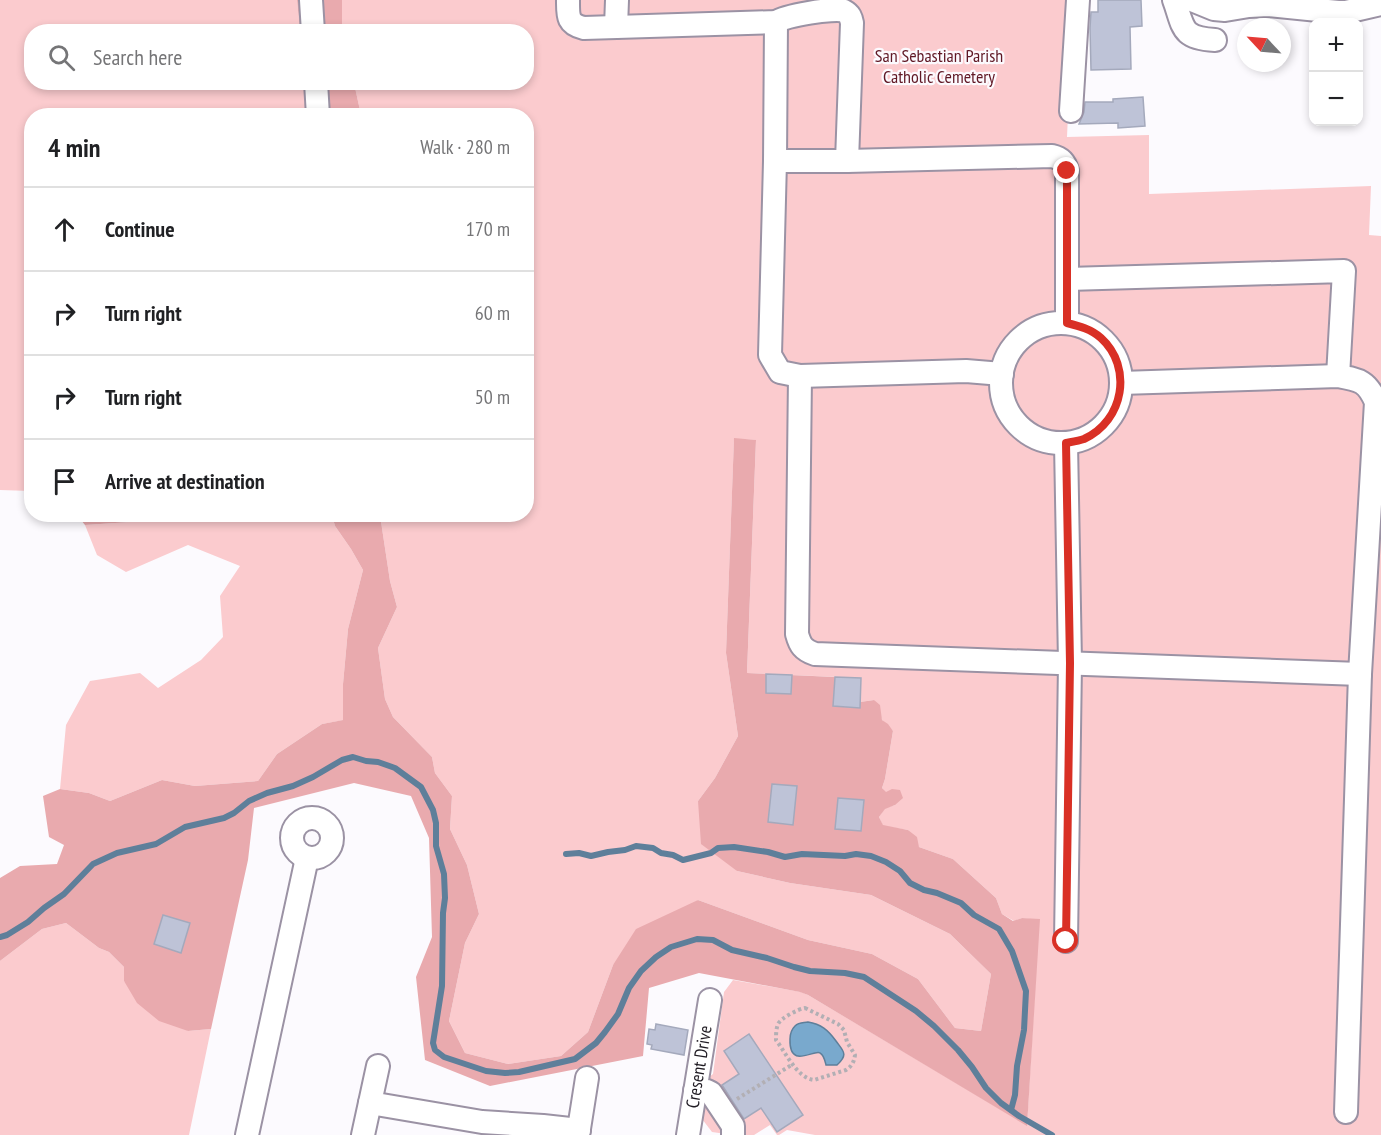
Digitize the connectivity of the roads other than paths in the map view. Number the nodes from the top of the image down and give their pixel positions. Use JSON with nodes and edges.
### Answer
{"nodes":[{"id":1,"x":311,"y":0,"type":"edge"},
{"id":2,"x":568,"y":0,"type":"edge"},
{"id":3,"x":617,"y":0,"type":"edge"},
{"id":4,"x":1078,"y":0,"type":"edge"},
{"id":5,"x":1174,"y":0,"type":"edge"},
{"id":6,"x":1192,"y":0,"type":"edge"},
{"id":7,"x":1381,"y":4,"type":"edge"},
{"id":8,"x":776,"y":22,"type":"junction"},
{"id":9,"x":312,"y":24,"type":"edge"},
{"id":10,"x":616,"y":27,"type":"junction"},
{"id":11,"x":1215,"y":40,"type":"dead end"},
{"id":12,"x":316,"y":90,"type":"edge"},
{"id":13,"x":318,"y":108,"type":"edge"},
{"id":14,"x":1071,"y":111,"type":"dead end"},
{"id":15,"x":775,"y":161,"type":"junction"},
{"id":16,"x":847,"y":161,"type":"junction"},
{"id":17,"x":1068,"y":279,"type":"junction"},
{"id":18,"x":1067,"y":323,"type":"junction"},
{"id":19,"x":1002,"y":374,"type":"junction"},
{"id":20,"x":800,"y":376,"type":"junction"},
{"id":21,"x":1338,"y":376,"type":"junction"},
{"id":22,"x":1121,"y":383,"type":"junction"},
{"id":23,"x":1066,"y":443,"type":"junction"},
{"id":24,"x":1070,"y":663,"type":"junction"},
{"id":25,"x":1360,"y":674,"type":"junction"},
{"id":26,"x":307,"y":858,"type":"dead end"},
{"id":27,"x":1066,"y":941,"type":"dead end"},
{"id":28,"x":710,"y":1000,"type":"dead end"},
{"id":29,"x":378,"y":1066,"type":"dead end"},
{"id":30,"x":587,"y":1078,"type":"dead end"},
{"id":31,"x":695,"y":1091,"type":"junction"},
{"id":32,"x":370,"y":1103,"type":"junction"},
{"id":33,"x":1346,"y":1112,"type":"dead end"},
{"id":34,"x":480,"y":1129,"type":"edge"},
{"id":35,"x":578,"y":1133,"type":"edge"},
{"id":36,"x":247,"y":1135,"type":"edge"},
{"id":37,"x":363,"y":1135,"type":"edge"},
{"id":38,"x":690,"y":1135,"type":"edge"},
{"id":39,"x":733,"y":1135,"type":"edge"}],
"edges":[{"from":1,"to":9,"type":"street"},
{"from":2,"to":10,"type":"street"},
{"from":3,"to":10,"type":"street"},
{"from":4,"to":14,"type":"street"},
{"from":5,"to":11,"type":"street"},
{"from":6,"to":7,"type":"street"},
{"from":8,"to":10,"type":"street"},
{"from":8,"to":15,"type":"street"},
{"from":8,"to":16,"type":"street"},
{"from":12,"to":13,"type":"street"},
{"from":15,"to":16,"type":"street"},
{"from":15,"to":20,"type":"street"},
{"from":16,"to":17,"type":"street"},
{"from":17,"to":18,"type":"street"},
{"from":17,"to":21,"type":"street"},
{"from":18,"to":19,"type":"street"},
{"from":18,"to":22,"type":"street"},
{"from":19,"to":20,"type":"street"},
{"from":19,"to":23,"type":"street"},
{"from":20,"to":24,"type":"street"},
{"from":21,"to":22,"type":"street"},
{"from":21,"to":25,"type":"street"},
{"from":22,"to":23,"type":"street"},
{"from":23,"to":24,"type":"street"},
{"from":24,"to":25,"type":"street"},
{"from":24,"to":27,"type":"street"},
{"from":25,"to":33,"type":"street"},
{"from":26,"to":36,"type":"street"},
{"from":28,"to":31,"type":"street","name":"Cresent Drive"},
{"from":29,"to":32,"type":"street"},
{"from":30,"to":35,"type":"street"},
{"from":31,"to":38,"type":"street","name":"Cresent Drive"},
{"from":31,"to":39,"type":"street"},
{"from":32,"to":34,"type":"street"},
{"from":32,"to":37,"type":"street"},
{"from":34,"to":35,"type":"street"}]}
